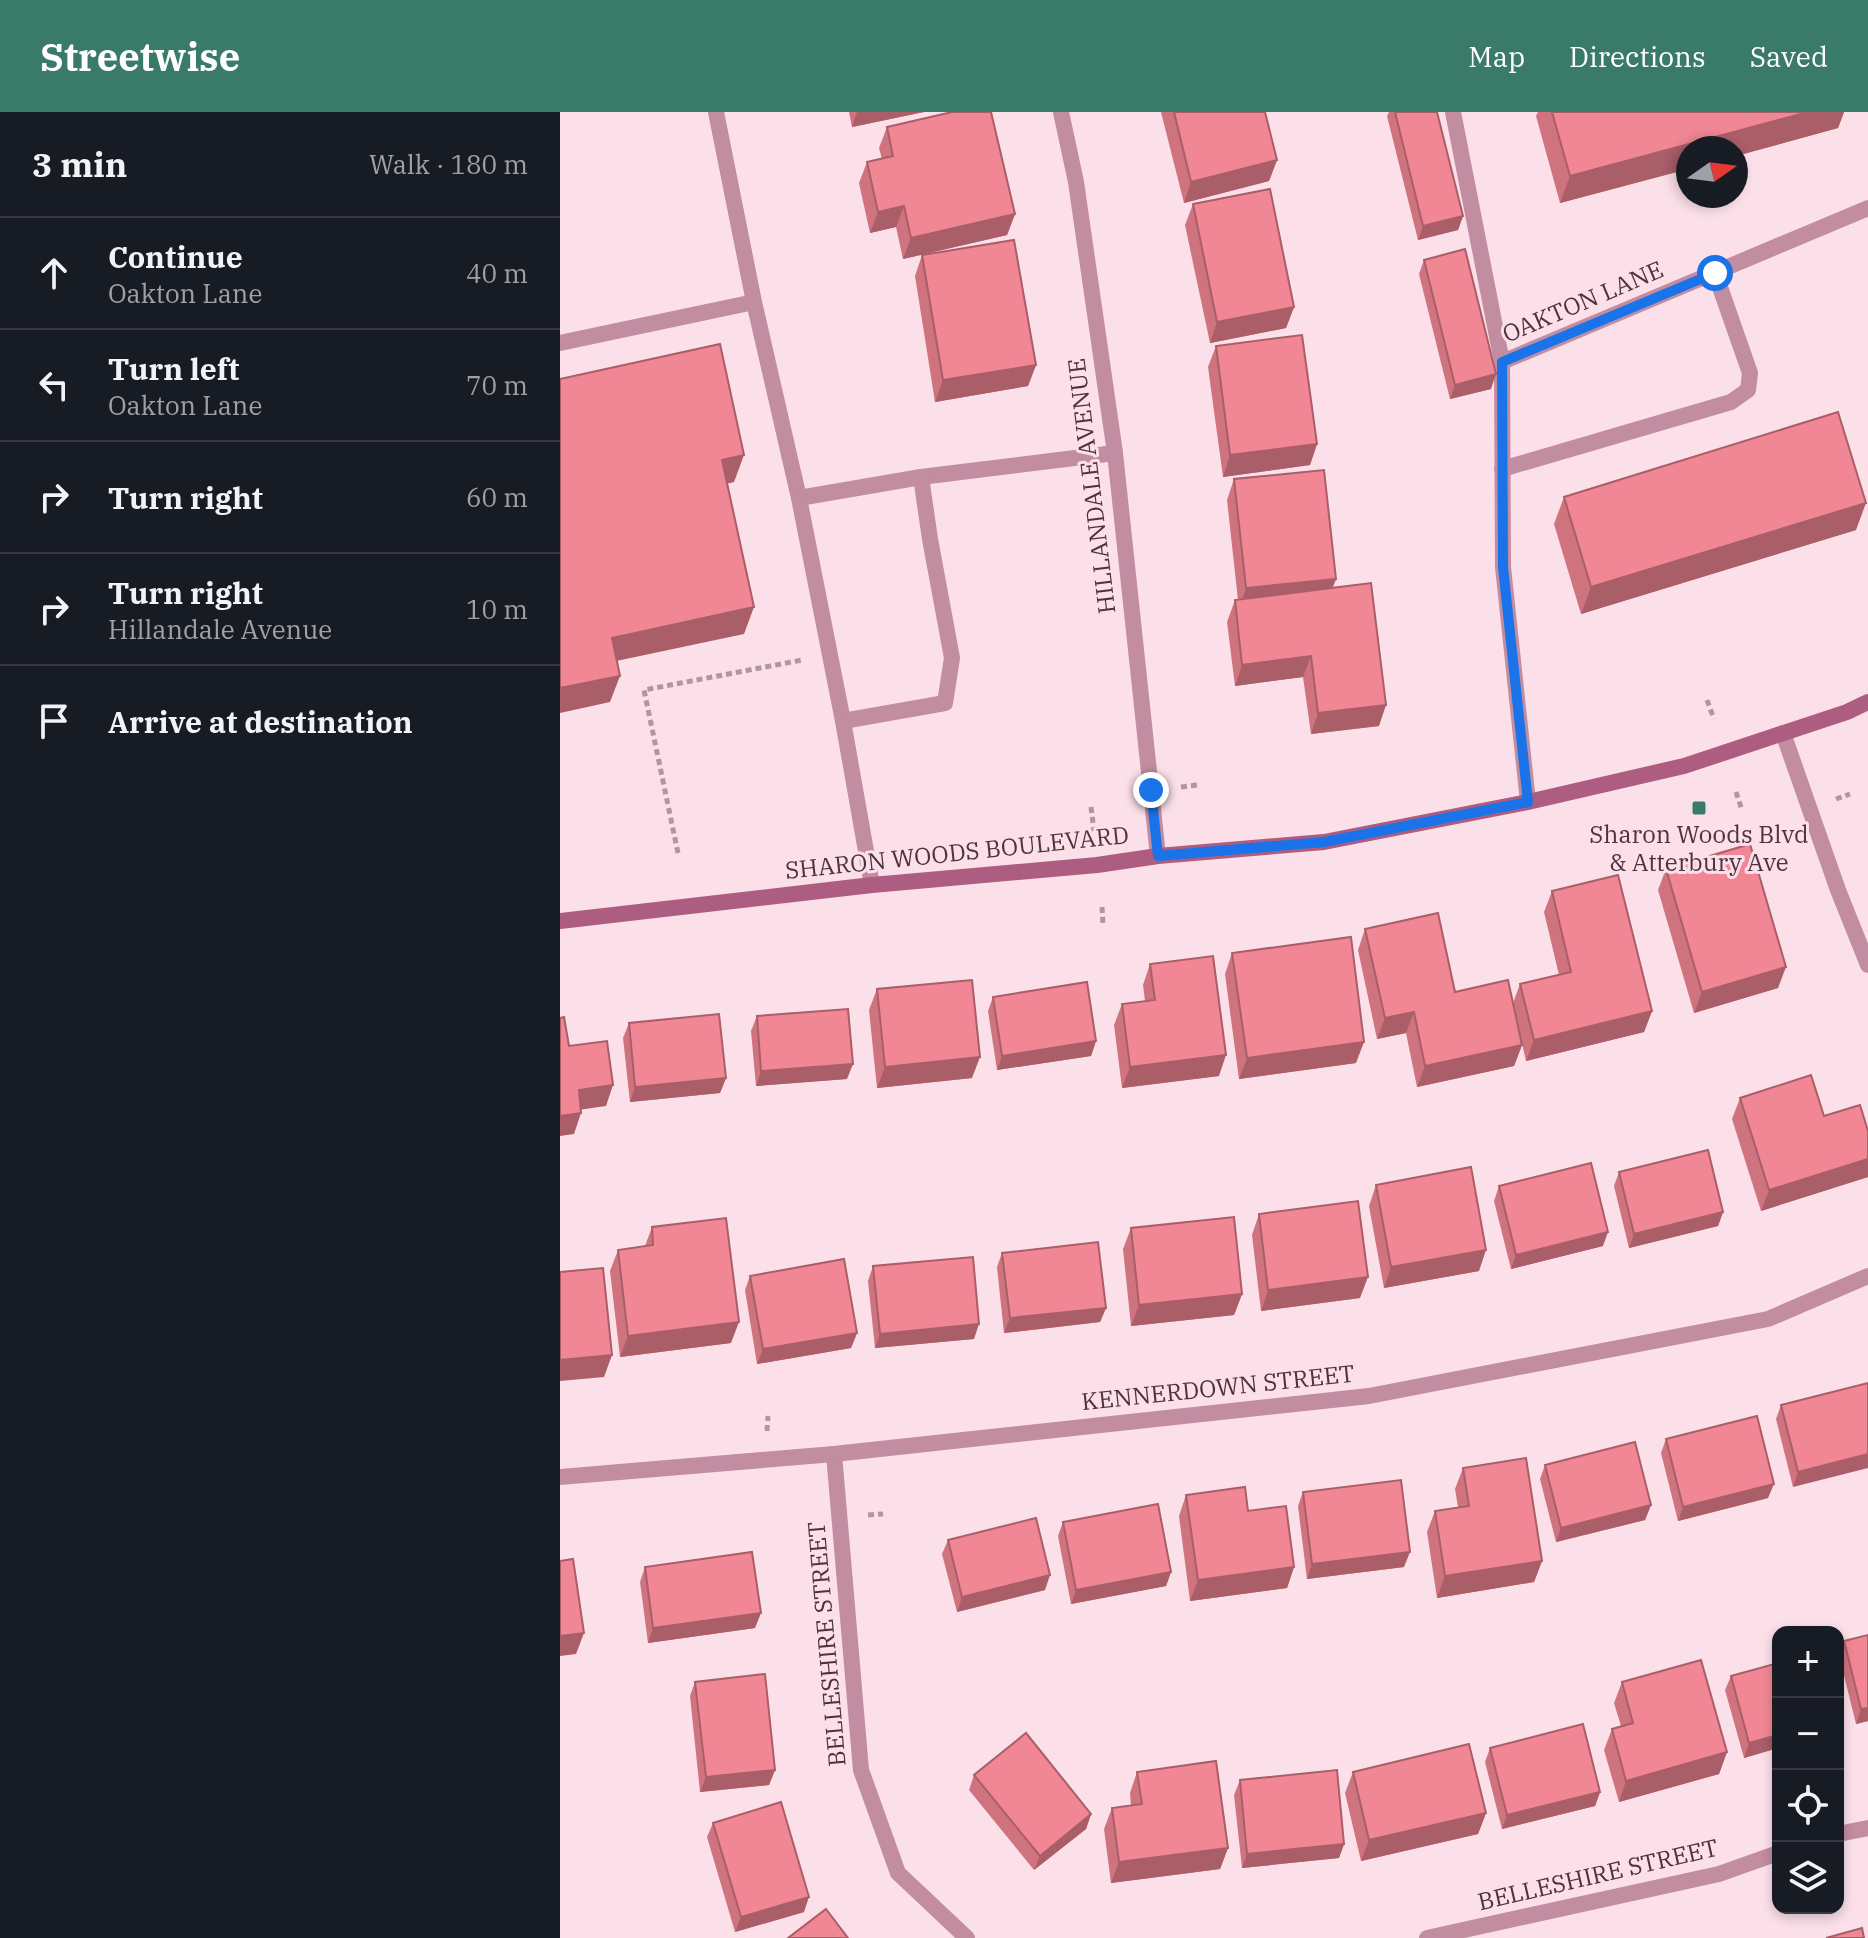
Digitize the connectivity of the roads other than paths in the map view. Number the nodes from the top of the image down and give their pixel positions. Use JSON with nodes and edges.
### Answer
{"nodes":[{"id":1,"x":716,"y":112,"type":"edge"},
{"id":2,"x":1061,"y":112,"type":"edge"},
{"id":3,"x":1453,"y":112,"type":"edge"},
{"id":4,"x":1868,"y":208,"type":"edge"},
{"id":5,"x":1715,"y":273,"type":"junction"},
{"id":6,"x":754,"y":302,"type":"junction"},
{"id":7,"x":560,"y":343,"type":"edge"},
{"id":8,"x":1502,"y":362,"type":"junction"},
{"id":9,"x":1115,"y":453,"type":"junction"},
{"id":10,"x":1502,"y":469,"type":"junction"},
{"id":11,"x":921,"y":477,"type":"junction"},
{"id":12,"x":799,"y":498,"type":"junction"},
{"id":13,"x":1868,"y":702,"type":"edge"},
{"id":14,"x":843,"y":721,"type":"junction"},
{"id":15,"x":1783,"y":733,"type":"junction"},
{"id":16,"x":1528,"y":802,"type":"junction"},
{"id":17,"x":1158,"y":856,"type":"junction"},
{"id":18,"x":872,"y":885,"type":"junction"},
{"id":19,"x":560,"y":921,"type":"edge"},
{"id":20,"x":1868,"y":965,"type":"edge"},
{"id":21,"x":1868,"y":1276,"type":"edge"},
{"id":22,"x":834,"y":1454,"type":"junction"},
{"id":23,"x":560,"y":1477,"type":"edge"},
{"id":24,"x":1868,"y":1828,"type":"edge"},
{"id":25,"x":1844,"y":1833,"type":"edge"},
{"id":26,"x":1772,"y":1855,"type":"edge"},
{"id":27,"x":967,"y":1938,"type":"edge"},
{"id":28,"x":1427,"y":1938,"type":"edge"}],
"edges":[{"from":1,"to":6,"type":"street"},
{"from":2,"to":9,"type":"street","name":"HILLANDALE AVENUE"},
{"from":3,"to":8,"type":"street"},
{"from":4,"to":5,"type":"street","name":"OAKTON LANE"},
{"from":5,"to":8,"type":"street","name":"OAKTON LANE"},
{"from":5,"to":10,"type":"street"},
{"from":6,"to":7,"type":"street"},
{"from":6,"to":12,"type":"street"},
{"from":8,"to":10,"type":"street","name":"OAKTON LANE"},
{"from":9,"to":11,"type":"street"},
{"from":9,"to":17,"type":"street","name":"HILLANDALE AVENUE"},
{"from":10,"to":16,"type":"street","name":"OAKTON LANE"},
{"from":11,"to":12,"type":"street"},
{"from":11,"to":14,"type":"street"},
{"from":12,"to":14,"type":"street"},
{"from":13,"to":15,"type":"street","name":"SHARON WOODS BOULEVARD"},
{"from":14,"to":18,"type":"street"},
{"from":15,"to":16,"type":"street","name":"SHARON WOODS BOULEVARD"},
{"from":15,"to":20,"type":"street"},
{"from":16,"to":17,"type":"street","name":"SHARON WOODS BOULEVARD"},
{"from":17,"to":18,"type":"street","name":"SHARON WOODS BOULEVARD"},
{"from":18,"to":19,"type":"street","name":"SHARON WOODS BOULEVARD"},
{"from":21,"to":22,"type":"street","name":"KENNERDOWN STREET"},
{"from":22,"to":23,"type":"street","name":"KENNERDOWN STREET"},
{"from":22,"to":27,"type":"street","name":"BELLESHIRE STREET"},
{"from":24,"to":25,"type":"street"},
{"from":26,"to":28,"type":"street","name":"BELLESHIRE STREET"}]}
